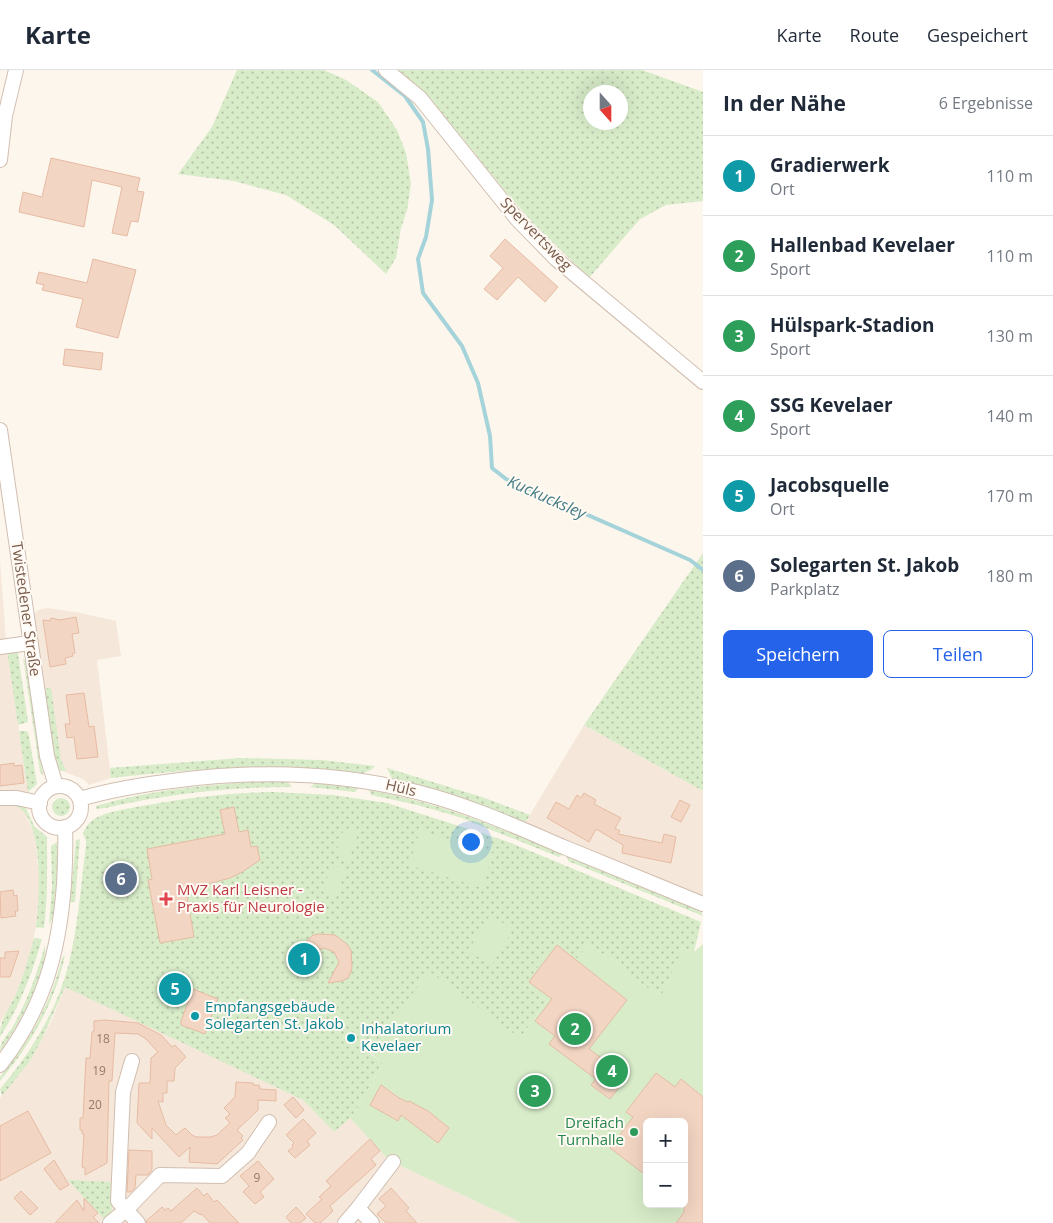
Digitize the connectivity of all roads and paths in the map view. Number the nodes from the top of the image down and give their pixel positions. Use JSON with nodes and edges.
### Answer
{"nodes":[{"id":1,"x":16,"y":70,"type":"edge"},
{"id":2,"x":386,"y":70,"type":"edge"},
{"id":3,"x":0,"y":151,"type":"edge"},
{"id":4,"x":703,"y":382,"type":"edge"},
{"id":5,"x":0,"y":430,"type":"edge"},
{"id":6,"x":30,"y":643,"type":"junction"},
{"id":7,"x":0,"y":647,"type":"edge"},
{"id":8,"x":56,"y":786,"type":"junction"},
{"id":9,"x":0,"y":798,"type":"edge"},
{"id":10,"x":80,"y":799,"type":"junction"},
{"id":11,"x":40,"y":803,"type":"junction"},
{"id":12,"x":65,"y":827,"type":"junction"},
{"id":13,"x":703,"y":904,"type":"edge"},
{"id":14,"x":132,"y":1061,"type":"dead end"},
{"id":15,"x":0,"y":1065,"type":"edge"},
{"id":16,"x":269,"y":1122,"type":"dead end"},
{"id":17,"x":393,"y":1162,"type":"dead end"},
{"id":18,"x":358,"y":1208,"type":"junction"},
{"id":19,"x":126,"y":1210,"type":"junction"},
{"id":20,"x":110,"y":1223,"type":"edge"},
{"id":21,"x":138,"y":1223,"type":"edge"},
{"id":22,"x":345,"y":1223,"type":"edge"},
{"id":23,"x":372,"y":1223,"type":"edge"}],
"edges":[{"from":1,"to":3,"type":"street"},
{"from":2,"to":4,"type":"street","name":"Spervertsweg"},
{"from":5,"to":6,"type":"street","name":"Twistedener Straße"},
{"from":6,"to":7,"type":"street"},
{"from":6,"to":8,"type":"street","name":"Twistedener Straße"},
{"from":8,"to":10,"type":"street"},
{"from":8,"to":11,"type":"street"},
{"from":9,"to":11,"type":"street"},
{"from":10,"to":12,"type":"street"},
{"from":10,"to":13,"type":"street","name":"Hüls"},
{"from":11,"to":12,"type":"street"},
{"from":12,"to":15,"type":"street"},
{"from":14,"to":19,"type":"street"},
{"from":16,"to":19,"type":"street"},
{"from":17,"to":18,"type":"street"},
{"from":18,"to":22,"type":"street"},
{"from":18,"to":23,"type":"street"},
{"from":19,"to":20,"type":"street"},
{"from":19,"to":21,"type":"street"}]}
